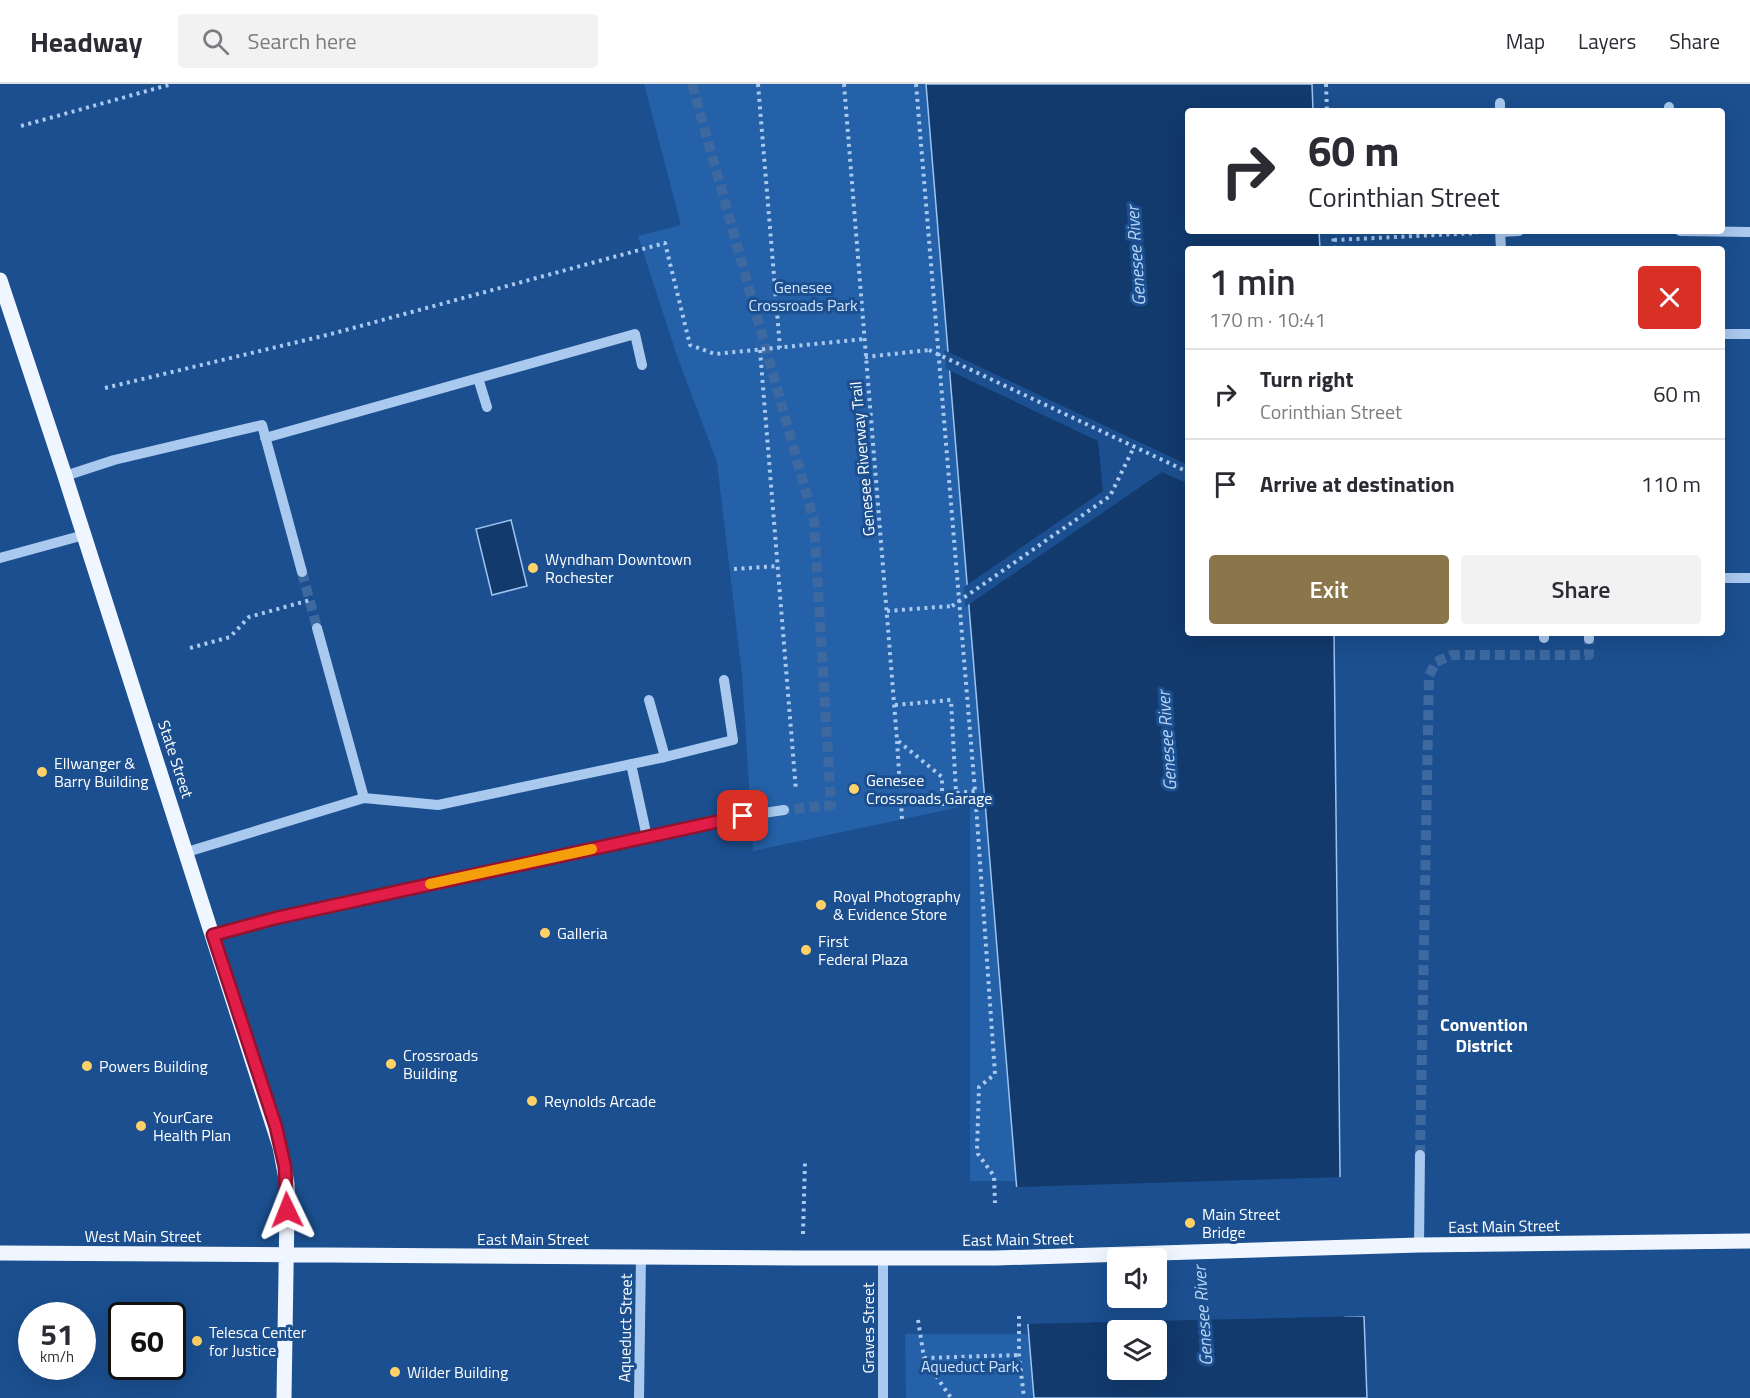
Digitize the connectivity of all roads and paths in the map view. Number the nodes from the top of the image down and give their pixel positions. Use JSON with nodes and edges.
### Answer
{"nodes":[{"id":1,"x":172,"y":84,"type":"edge"},
{"id":2,"x":758,"y":84,"type":"edge"},
{"id":3,"x":844,"y":84,"type":"edge"},
{"id":4,"x":916,"y":84,"type":"edge"},
{"id":5,"x":1326,"y":84,"type":"edge"},
{"id":6,"x":1327,"y":108,"type":"edge"},
{"id":7,"x":21,"y":126,"type":"dead end"},
{"id":8,"x":1725,"y":232,"type":"edge"},
{"id":9,"x":1750,"y":232,"type":"edge"},
{"id":10,"x":1334,"y":234,"type":"edge"},
{"id":11,"x":1458,"y":234,"type":"edge"},
{"id":12,"x":1334,"y":240,"type":"junction"},
{"id":13,"x":1334,"y":246,"type":"edge"},
{"id":14,"x":0,"y":280,"type":"edge"},
{"id":15,"x":4,"y":307,"type":"edge"},
{"id":16,"x":1725,"y":334,"type":"edge"},
{"id":17,"x":1750,"y":334,"type":"edge"},
{"id":18,"x":864,"y":339,"type":"junction"},
{"id":19,"x":780,"y":348,"type":"junction"},
{"id":20,"x":760,"y":350,"type":"junction"},
{"id":21,"x":865,"y":357,"type":"junction"},
{"id":22,"x":642,"y":365,"type":"dead end"},
{"id":23,"x":478,"y":378,"type":"junction"},
{"id":24,"x":105,"y":388,"type":"dead end"},
{"id":25,"x":487,"y":407,"type":"dead end"},
{"id":26,"x":265,"y":438,"type":"junction"},
{"id":27,"x":1134,"y":447,"type":"junction"},
{"id":28,"x":1185,"y":471,"type":"edge"},
{"id":29,"x":65,"y":476,"type":"junction"},
{"id":30,"x":84,"y":535,"type":"junction"},
{"id":31,"x":0,"y":558,"type":"edge"},
{"id":32,"x":777,"y":566,"type":"junction"},
{"id":33,"x":734,"y":569,"type":"dead end"},
{"id":34,"x":302,"y":572,"type":"tunnel mouth"},
{"id":35,"x":1725,"y":578,"type":"edge"},
{"id":36,"x":1750,"y":578,"type":"edge"},
{"id":37,"x":310,"y":600,"type":"dead end"},
{"id":38,"x":887,"y":611,"type":"junction"},
{"id":39,"x":317,"y":628,"type":"tunnel mouth"},
{"id":40,"x":190,"y":648,"type":"dead end"},
{"id":41,"x":724,"y":680,"type":"dead end"},
{"id":42,"x":649,"y":700,"type":"dead end"},
{"id":43,"x":895,"y":705,"type":"junction"},
{"id":44,"x":897,"y":740,"type":"junction"},
{"id":45,"x":665,"y":757,"type":"junction"},
{"id":46,"x":631,"y":764,"type":"junction"},
{"id":47,"x":975,"y":791,"type":"junction"},
{"id":48,"x":796,"y":796,"type":"dead end"},
{"id":49,"x":364,"y":798,"type":"junction"},
{"id":50,"x":784,"y":810,"type":"tunnel mouth"},
{"id":51,"x":942,"y":810,"type":"dead end"},
{"id":52,"x":902,"y":819,"type":"dead end"},
{"id":53,"x":647,"y":837,"type":"junction"},
{"id":54,"x":187,"y":852,"type":"junction"},
{"id":55,"x":213,"y":935,"type":"junction"},
{"id":56,"x":970,"y":1149,"type":"dead end"},
{"id":57,"x":977,"y":1149,"type":"junction"},
{"id":58,"x":1420,"y":1155,"type":"tunnel mouth"},
{"id":59,"x":805,"y":1162,"type":"dead end"},
{"id":60,"x":995,"y":1203,"type":"dead end"},
{"id":61,"x":1750,"y":1241,"type":"edge"},
{"id":62,"x":1419,"y":1245,"type":"junction"},
{"id":63,"x":0,"y":1253,"type":"edge"},
{"id":64,"x":287,"y":1255,"type":"junction"},
{"id":65,"x":641,"y":1257,"type":"junction"},
{"id":66,"x":803,"y":1258,"type":"junction"},
{"id":67,"x":883,"y":1259,"type":"junction"},
{"id":68,"x":1019,"y":1316,"type":"dead end"},
{"id":69,"x":918,"y":1320,"type":"dead end"},
{"id":70,"x":1019,"y":1355,"type":"junction"},
{"id":71,"x":924,"y":1358,"type":"junction"},
{"id":72,"x":284,"y":1398,"type":"edge"},
{"id":73,"x":639,"y":1398,"type":"edge"},
{"id":74,"x":883,"y":1398,"type":"edge"},
{"id":75,"x":951,"y":1398,"type":"edge"},
{"id":76,"x":1024,"y":1398,"type":"edge"}],
"edges":[{"from":1,"to":7,"type":"path"},
{"from":2,"to":19,"type":"path"},
{"from":3,"to":18,"type":"path","name":"Genesee Riverway Trail"},
{"from":4,"to":47,"type":"path"},
{"from":5,"to":6,"type":"path"},
{"from":8,"to":9,"type":"street"},
{"from":10,"to":12,"type":"path"},
{"from":11,"to":12,"type":"path"},
{"from":12,"to":13,"type":"path"},
{"from":14,"to":15,"type":"main road","name":"State Street"},
{"from":15,"to":29,"type":"main road","name":"State Street"},
{"from":16,"to":17,"type":"street"},
{"from":18,"to":19,"type":"path"},
{"from":18,"to":21,"type":"path","name":"Genesee Riverway Trail"},
{"from":19,"to":20,"type":"path"},
{"from":20,"to":24,"type":"path"},
{"from":20,"to":32,"type":"path"},
{"from":21,"to":27,"type":"path","bridge":true},
{"from":21,"to":38,"type":"path","name":"Genesee Riverway Trail"},
{"from":22,"to":23,"type":"street"},
{"from":23,"to":25,"type":"street"},
{"from":23,"to":26,"type":"street"},
{"from":26,"to":29,"type":"street"},
{"from":26,"to":34,"type":"street"},
{"from":27,"to":28,"type":"path","bridge":true},
{"from":27,"to":38,"type":"path","bridge":true},
{"from":29,"to":30,"type":"main road","name":"State Street"},
{"from":30,"to":31,"type":"street"},
{"from":30,"to":54,"type":"main road","name":"State Street"},
{"from":32,"to":33,"type":"path"},
{"from":32,"to":48,"type":"path"},
{"from":35,"to":36,"type":"street"},
{"from":37,"to":40,"type":"path"},
{"from":38,"to":43,"type":"path","name":"Genesee Riverway Trail"},
{"from":39,"to":49,"type":"street"},
{"from":41,"to":45,"type":"street"},
{"from":42,"to":45,"type":"street"},
{"from":43,"to":44,"type":"path","name":"Genesee Riverway Trail"},
{"from":43,"to":47,"type":"path"},
{"from":44,"to":51,"type":"path"},
{"from":44,"to":52,"type":"path","name":"Genesee Riverway Trail"},
{"from":45,"to":46,"type":"street"},
{"from":46,"to":49,"type":"street"},
{"from":46,"to":53,"type":"street"},
{"from":47,"to":57,"type":"path"},
{"from":49,"to":54,"type":"street"},
{"from":50,"to":53,"type":"street"},
{"from":53,"to":55,"type":"street"},
{"from":54,"to":55,"type":"main road","name":"State Street"},
{"from":55,"to":64,"type":"main road","name":"State Street"},
{"from":56,"to":57,"type":"path"},
{"from":57,"to":60,"type":"path"},
{"from":58,"to":62,"type":"street"},
{"from":59,"to":66,"type":"path"},
{"from":61,"to":62,"type":"main road","name":"East Main Street"},
{"from":62,"to":67,"type":"main road","name":"East Main Street"},
{"from":63,"to":64,"type":"main road","name":"West Main Street"},
{"from":64,"to":65,"type":"main road","name":"East Main Street"},
{"from":64,"to":72,"type":"main road","name":"State Street"},
{"from":65,"to":66,"type":"main road","name":"East Main Street"},
{"from":65,"to":73,"type":"street","name":"Aqueduct Street"},
{"from":66,"to":67,"type":"main road","name":"East Main Street"},
{"from":67,"to":74,"type":"street","name":"Graves Street"},
{"from":68,"to":70,"type":"path"},
{"from":69,"to":71,"type":"path"},
{"from":70,"to":71,"type":"path"},
{"from":70,"to":76,"type":"path"},
{"from":71,"to":75,"type":"path"}]}
